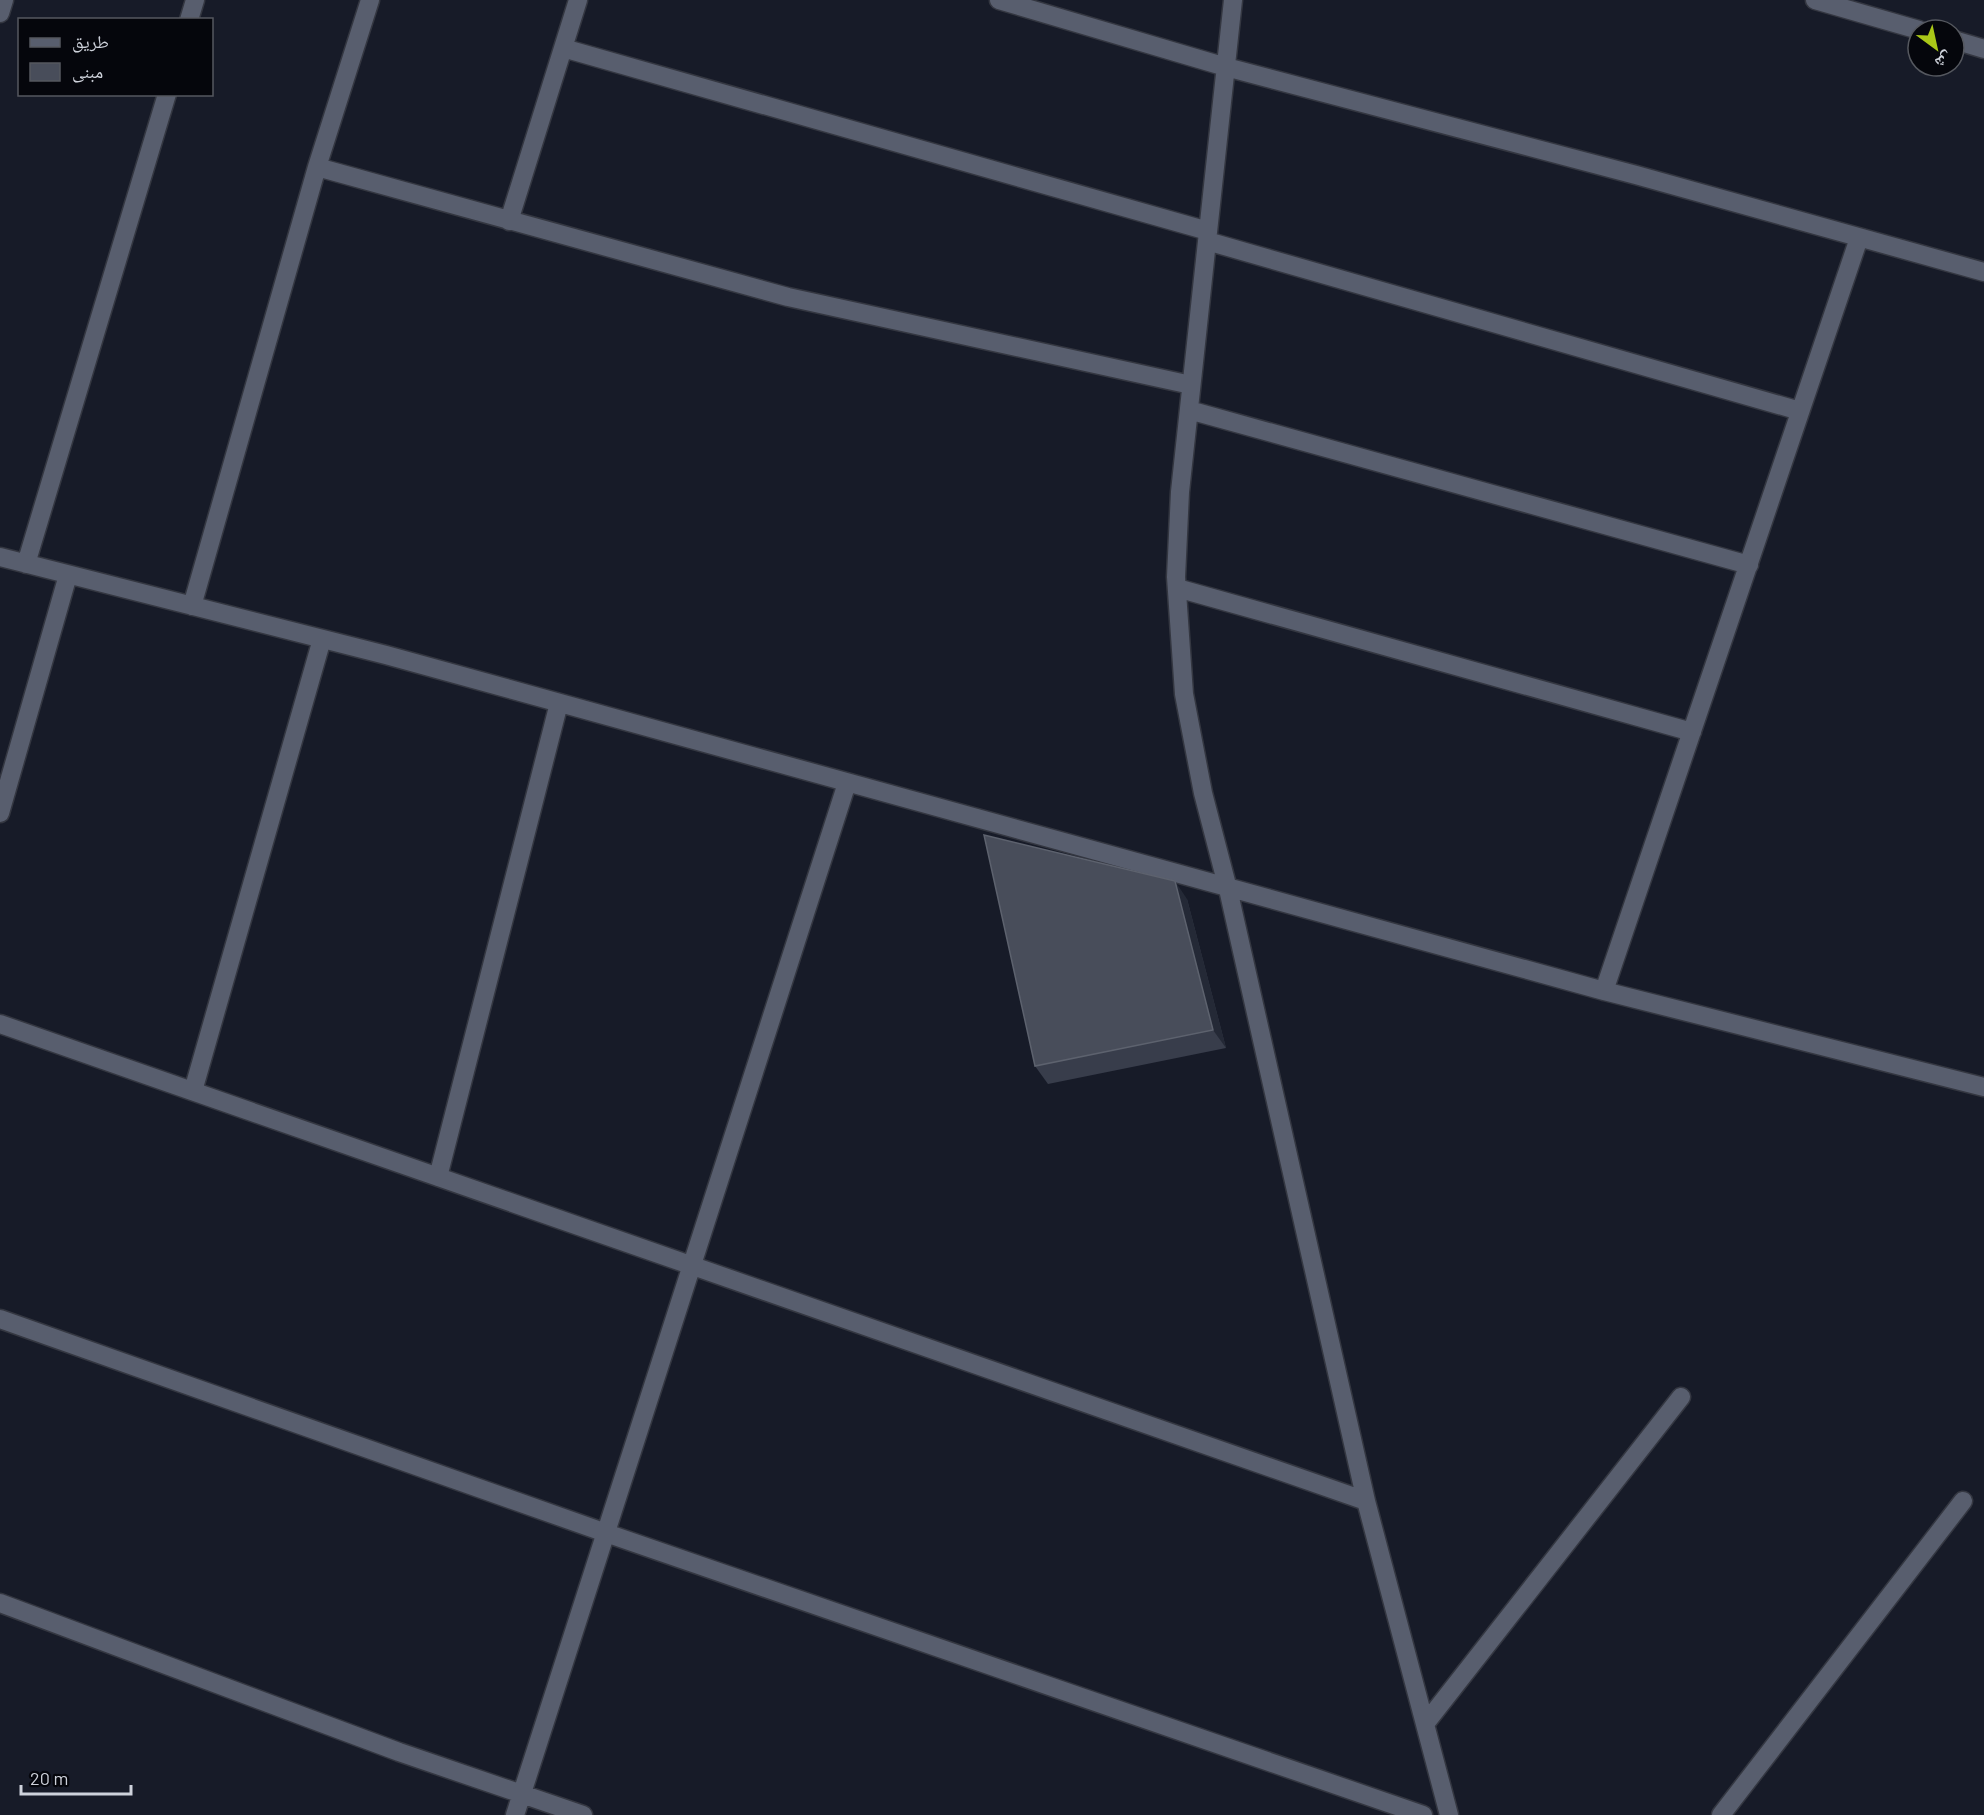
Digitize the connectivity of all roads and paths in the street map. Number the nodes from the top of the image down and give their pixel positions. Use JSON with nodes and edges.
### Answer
{"nodes":[{"id":1,"x":4,"y":0,"type":"edge"},
{"id":2,"x":195,"y":0,"type":"edge"},
{"id":3,"x":370,"y":0,"type":"edge"},
{"id":4,"x":578,"y":0,"type":"edge"},
{"id":5,"x":999,"y":0,"type":"edge"},
{"id":6,"x":1233,"y":0,"type":"edge"},
{"id":7,"x":1815,"y":0,"type":"edge"},
{"id":8,"x":0,"y":13,"type":"edge"},
{"id":9,"x":190,"y":18,"type":"edge"},
{"id":10,"x":1906,"y":26,"type":"edge"},
{"id":11,"x":1966,"y":44,"type":"edge"},
{"id":12,"x":563,"y":48,"type":"junction"},
{"id":13,"x":1984,"y":49,"type":"edge"},
{"id":14,"x":1226,"y":67,"type":"junction"},
{"id":15,"x":166,"y":96,"type":"edge"},
{"id":16,"x":317,"y":167,"type":"junction"},
{"id":17,"x":509,"y":221,"type":"junction"},
{"id":18,"x":1208,"y":236,"type":"junction"},
{"id":19,"x":1859,"y":238,"type":"junction"},
{"id":20,"x":1984,"y":272,"type":"edge"},
{"id":21,"x":1191,"y":385,"type":"junction"},
{"id":22,"x":1189,"y":410,"type":"junction"},
{"id":23,"x":1800,"y":411,"type":"junction"},
{"id":24,"x":0,"y":557,"type":"edge"},
{"id":25,"x":26,"y":564,"type":"junction"},
{"id":26,"x":1749,"y":565,"type":"junction"},
{"id":27,"x":68,"y":574,"type":"junction"},
{"id":28,"x":1177,"y":588,"type":"junction"},
{"id":29,"x":192,"y":606,"type":"junction"},
{"id":30,"x":322,"y":639,"type":"junction"},
{"id":31,"x":559,"y":703,"type":"junction"},
{"id":32,"x":1692,"y":732,"type":"junction"},
{"id":33,"x":847,"y":783,"type":"junction"},
{"id":34,"x":0,"y":813,"type":"edge"},
{"id":35,"x":1228,"y":889,"type":"junction"},
{"id":36,"x":1604,"y":991,"type":"junction"},
{"id":37,"x":0,"y":1024,"type":"edge"},
{"id":38,"x":1984,"y":1087,"type":"edge"},
{"id":39,"x":193,"y":1091,"type":"junction"},
{"id":40,"x":438,"y":1177,"type":"junction"},
{"id":41,"x":692,"y":1266,"type":"junction"},
{"id":42,"x":0,"y":1319,"type":"edge"},
{"id":43,"x":1681,"y":1397,"type":"dead end"},
{"id":44,"x":1962,"y":1501,"type":"dead end"},
{"id":45,"x":1366,"y":1502,"type":"junction"},
{"id":46,"x":606,"y":1533,"type":"junction"},
{"id":47,"x":0,"y":1603,"type":"edge"},
{"id":48,"x":1425,"y":1724,"type":"junction"},
{"id":49,"x":521,"y":1796,"type":"junction"},
{"id":50,"x":515,"y":1815,"type":"edge"},
{"id":51,"x":583,"y":1815,"type":"edge"},
{"id":52,"x":1423,"y":1815,"type":"edge"},
{"id":53,"x":1449,"y":1815,"type":"edge"},
{"id":54,"x":1721,"y":1815,"type":"edge"}],
"edges":[{"from":1,"to":8,"type":"street"},
{"from":2,"to":9,"type":"street"},
{"from":3,"to":16,"type":"street"},
{"from":4,"to":12,"type":"street"},
{"from":5,"to":14,"type":"street"},
{"from":6,"to":14,"type":"street"},
{"from":7,"to":10,"type":"street"},
{"from":11,"to":13,"type":"street"},
{"from":12,"to":17,"type":"street"},
{"from":12,"to":18,"type":"street"},
{"from":14,"to":18,"type":"street"},
{"from":14,"to":19,"type":"street"},
{"from":15,"to":25,"type":"street"},
{"from":16,"to":17,"type":"street"},
{"from":16,"to":29,"type":"street"},
{"from":17,"to":21,"type":"street"},
{"from":18,"to":21,"type":"street"},
{"from":18,"to":23,"type":"street"},
{"from":19,"to":20,"type":"street"},
{"from":19,"to":23,"type":"street"},
{"from":21,"to":22,"type":"street"},
{"from":22,"to":26,"type":"street"},
{"from":22,"to":28,"type":"street"},
{"from":23,"to":26,"type":"street"},
{"from":24,"to":25,"type":"street"},
{"from":25,"to":27,"type":"street"},
{"from":26,"to":32,"type":"street"},
{"from":27,"to":29,"type":"street"},
{"from":27,"to":34,"type":"street"},
{"from":28,"to":32,"type":"street"},
{"from":28,"to":35,"type":"street"},
{"from":29,"to":30,"type":"street"},
{"from":30,"to":31,"type":"street"},
{"from":30,"to":39,"type":"street"},
{"from":31,"to":33,"type":"street"},
{"from":31,"to":40,"type":"street"},
{"from":32,"to":36,"type":"street"},
{"from":33,"to":35,"type":"street"},
{"from":33,"to":41,"type":"street"},
{"from":35,"to":36,"type":"street"},
{"from":35,"to":45,"type":"street"},
{"from":36,"to":38,"type":"street"},
{"from":37,"to":39,"type":"street"},
{"from":39,"to":40,"type":"street"},
{"from":40,"to":41,"type":"street"},
{"from":41,"to":45,"type":"street"},
{"from":41,"to":46,"type":"street"},
{"from":42,"to":46,"type":"street"},
{"from":43,"to":48,"type":"street"},
{"from":44,"to":54,"type":"street"},
{"from":45,"to":48,"type":"street"},
{"from":46,"to":49,"type":"street"},
{"from":46,"to":52,"type":"street"},
{"from":47,"to":49,"type":"street"},
{"from":48,"to":53,"type":"street"},
{"from":49,"to":50,"type":"street"},
{"from":49,"to":51,"type":"street"}]}
